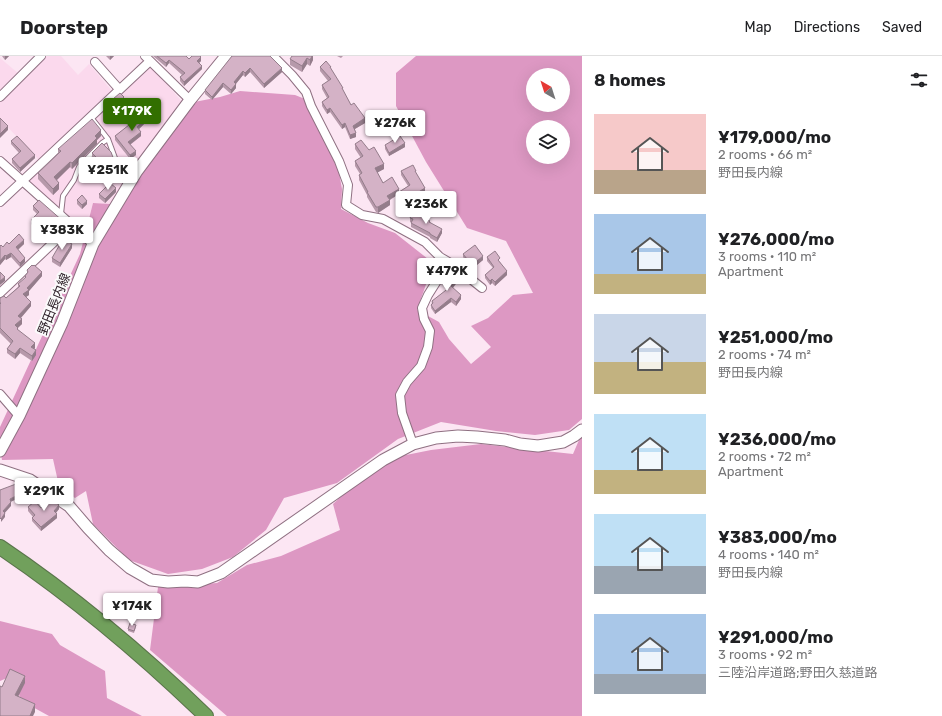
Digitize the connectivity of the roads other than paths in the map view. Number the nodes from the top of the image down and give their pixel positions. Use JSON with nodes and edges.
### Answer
{"nodes":[{"id":1,"x":41,"y":56,"type":"edge"},
{"id":2,"x":273,"y":56,"type":"edge"},
{"id":3,"x":147,"y":58,"type":"edge"},
{"id":4,"x":221,"y":58,"type":"edge"},
{"id":5,"x":95,"y":62,"type":"dead end"},
{"id":6,"x":119,"y":89,"type":"junction"},
{"id":7,"x":0,"y":96,"type":"edge"},
{"id":8,"x":190,"y":100,"type":"junction"},
{"id":9,"x":90,"y":116,"type":"junction"},
{"id":10,"x":108,"y":139,"type":"junction"},
{"id":11,"x":0,"y":161,"type":"edge"},
{"id":12,"x":122,"y":177,"type":"dead end"},
{"id":13,"x":22,"y":181,"type":"junction"},
{"id":14,"x":0,"y":202,"type":"edge"},
{"id":15,"x":61,"y":215,"type":"junction"},
{"id":16,"x":72,"y":225,"type":"junction"},
{"id":17,"x":93,"y":244,"type":"junction"},
{"id":18,"x":440,"y":257,"type":"junction"},
{"id":19,"x":482,"y":288,"type":"dead end"},
{"id":20,"x":0,"y":293,"type":"edge"},
{"id":21,"x":0,"y":394,"type":"edge"},
{"id":22,"x":19,"y":416,"type":"junction"},
{"id":23,"x":582,"y":430,"type":"edge"},
{"id":24,"x":413,"y":444,"type":"junction"},
{"id":25,"x":0,"y":451,"type":"edge"},
{"id":26,"x":0,"y":470,"type":"edge"},
{"id":27,"x":0,"y":547,"type":"edge"},
{"id":28,"x":0,"y":558,"type":"edge"},
{"id":29,"x":194,"y":716,"type":"edge"},
{"id":30,"x":206,"y":716,"type":"edge"}],
"edges":[{"from":1,"to":7,"type":"street"},
{"from":2,"to":18,"type":"street"},
{"from":3,"to":6,"type":"street"},
{"from":3,"to":8,"type":"street"},
{"from":4,"to":8,"type":"street","name":"野田長内線"},
{"from":5,"to":6,"type":"street"},
{"from":6,"to":9,"type":"street"},
{"from":8,"to":17,"type":"street","name":"野田長内線"},
{"from":9,"to":10,"type":"lane"},
{"from":9,"to":13,"type":"street"},
{"from":10,"to":12,"type":"lane"},
{"from":10,"to":15,"type":"lane"},
{"from":11,"to":13,"type":"street"},
{"from":13,"to":14,"type":"street"},
{"from":13,"to":15,"type":"street"},
{"from":15,"to":16,"type":"street"},
{"from":16,"to":17,"type":"street"},
{"from":16,"to":20,"type":"street"},
{"from":17,"to":22,"type":"street","name":"野田長内線"},
{"from":18,"to":19,"type":"street"},
{"from":18,"to":24,"type":"street"},
{"from":21,"to":22,"type":"street"},
{"from":22,"to":25,"type":"street","name":"野田長内線"},
{"from":23,"to":24,"type":"street"},
{"from":24,"to":26,"type":"street"},
{"from":27,"to":30,"type":"highway"},
{"from":28,"to":29,"type":"highway"}]}
